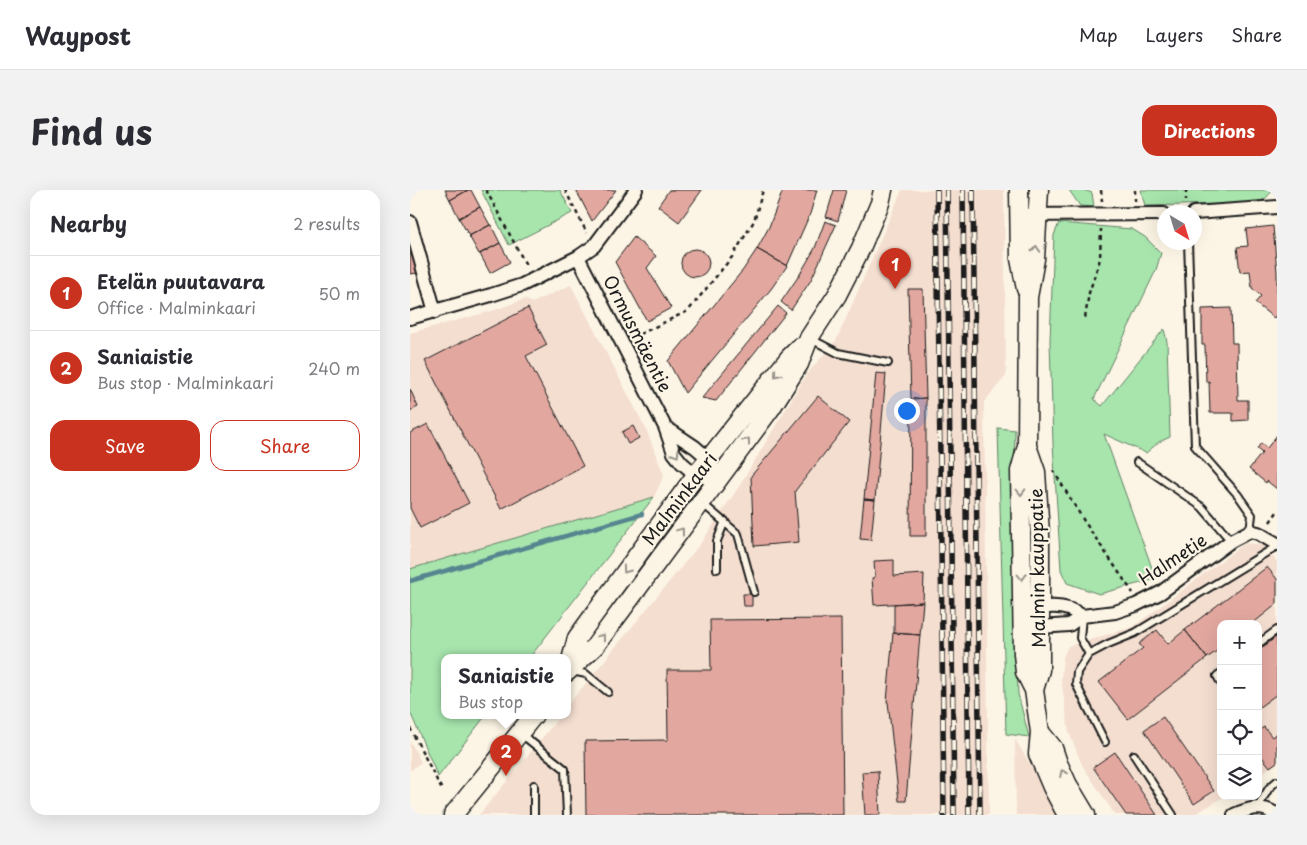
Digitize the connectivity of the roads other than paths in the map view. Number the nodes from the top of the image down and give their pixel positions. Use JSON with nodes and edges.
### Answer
{"nodes":[{"id":1,"x":636,"y":190,"type":"edge"},
{"id":2,"x":884,"y":190,"type":"edge"},
{"id":3,"x":1019,"y":190,"type":"edge"},
{"id":4,"x":1039,"y":190,"type":"edge"},
{"id":5,"x":1277,"y":207,"type":"edge"},
{"id":6,"x":1202,"y":212,"type":"edge"},
{"id":7,"x":1157,"y":214,"type":"edge"},
{"id":8,"x":1018,"y":215,"type":"junction"},
{"id":9,"x":1038,"y":216,"type":"junction"},
{"id":10,"x":410,"y":222,"type":"edge"},
{"id":11,"x":1188,"y":250,"type":"edge"},
{"id":12,"x":578,"y":257,"type":"junction"},
{"id":13,"x":1028,"y":297,"type":"junction"},
{"id":14,"x":435,"y":312,"type":"junction"},
{"id":15,"x":410,"y":318,"type":"edge"},
{"id":16,"x":810,"y":338,"type":"junction"},
{"id":17,"x":888,"y":362,"type":"dead end"},
{"id":18,"x":664,"y":427,"type":"junction"},
{"id":19,"x":1027,"y":446,"type":"junction"},
{"id":20,"x":708,"y":458,"type":"junction"},
{"id":21,"x":1137,"y":462,"type":"dead end"},
{"id":22,"x":696,"y":475,"type":"junction"},
{"id":23,"x":719,"y":480,"type":"junction"},
{"id":24,"x":702,"y":503,"type":"junction"},
{"id":25,"x":725,"y":522,"type":"junction"},
{"id":26,"x":1250,"y":531,"type":"junction"},
{"id":27,"x":1231,"y":541,"type":"junction"},
{"id":28,"x":1277,"y":545,"type":"edge"},
{"id":29,"x":717,"y":569,"type":"dead end"},
{"id":30,"x":754,"y":592,"type":"dead end"},
{"id":31,"x":1040,"y":607,"type":"junction"},
{"id":32,"x":1022,"y":614,"type":"junction"},
{"id":33,"x":1082,"y":616,"type":"junction"},
{"id":34,"x":1040,"y":627,"type":"junction"},
{"id":35,"x":1277,"y":630,"type":"edge"},
{"id":36,"x":1262,"y":641,"type":"edge"},
{"id":37,"x":1089,"y":654,"type":"junction"},
{"id":38,"x":571,"y":660,"type":"edge"},
{"id":39,"x":571,"y":668,"type":"edge"},
{"id":40,"x":571,"y":672,"type":"edge"},
{"id":41,"x":1034,"y":690,"type":"junction"},
{"id":42,"x":608,"y":692,"type":"dead end"},
{"id":43,"x":531,"y":719,"type":"edge"},
{"id":44,"x":520,"y":732,"type":"junction"},
{"id":45,"x":1040,"y":732,"type":"junction"},
{"id":46,"x":1105,"y":742,"type":"dead end"},
{"id":47,"x":1134,"y":755,"type":"dead end"},
{"id":48,"x":1277,"y":781,"type":"edge"},
{"id":49,"x":534,"y":785,"type":"dead end"},
{"id":50,"x":1258,"y":807,"type":"junction"},
{"id":51,"x":453,"y":815,"type":"edge"},
{"id":52,"x":534,"y":815,"type":"edge"},
{"id":53,"x":567,"y":815,"type":"edge"},
{"id":54,"x":1067,"y":815,"type":"edge"},
{"id":55,"x":1086,"y":815,"type":"edge"},
{"id":56,"x":1173,"y":815,"type":"edge"},
{"id":57,"x":1234,"y":815,"type":"edge"},
{"id":58,"x":1277,"y":815,"type":"edge"}],
"edges":[{"from":1,"to":12,"type":"street"},
{"from":2,"to":16,"type":"main road","name":"Malminkaari"},
{"from":3,"to":8,"type":"main road","name":"Malmin kauppatie"},
{"from":4,"to":9,"type":"main road","name":"Malmin kauppatie"},
{"from":5,"to":6,"type":"street"},
{"from":7,"to":9,"type":"street"},
{"from":8,"to":9,"type":"street"},
{"from":8,"to":13,"type":"main road","name":"Malmin kauppatie"},
{"from":13,"to":9,"type":"main road","name":"Malmin kauppatie","one_way":true},
{"from":10,"to":14,"type":"street"},
{"from":11,"to":26,"type":"lane"},
{"from":12,"to":14,"type":"street"},
{"from":12,"to":18,"type":"street","name":"Ormusmäentie"},
{"from":13,"to":19,"type":"main road","name":"Malmin kauppatie"},
{"from":14,"to":15,"type":"street"},
{"from":16,"to":17,"type":"lane"},
{"from":16,"to":20,"type":"main road","name":"Malminkaari","one_way":true},
{"from":23,"to":16,"type":"main road","name":"Malminkaari","one_way":true},
{"from":18,"to":20,"type":"street"},
{"from":18,"to":22,"type":"street","name":"Ormusmäentie","one_way":true},
{"from":19,"to":31,"type":"main road","name":"Malmin kauppatie"},
{"from":19,"to":32,"type":"main road","name":"Malmin kauppatie","one_way":true},
{"from":20,"to":22,"type":"main road","name":"Malminkaari"},
{"from":20,"to":23,"type":"street"},
{"from":21,"to":27,"type":"lane"},
{"from":22,"to":23,"type":"street"},
{"from":22,"to":38,"type":"main road","name":"Malminkaari","one_way":true},
{"from":23,"to":24,"type":"main road","name":"Malminkaari"},
{"from":24,"to":25,"type":"lane"},
{"from":39,"to":24,"type":"main road","name":"Malminkaari","one_way":true},
{"from":25,"to":29,"type":"lane"},
{"from":25,"to":30,"type":"lane"},
{"from":26,"to":27,"type":"street","name":"Halmetie"},
{"from":26,"to":28,"type":"street"},
{"from":27,"to":33,"type":"street","name":"Halmetie"},
{"from":28,"to":37,"type":"lane"},
{"from":31,"to":32,"type":"street","name":"Halmetie"},
{"from":31,"to":33,"type":"street","name":"Halmetie"},
{"from":31,"to":34,"type":"main road","name":"Malmin kauppatie"},
{"from":32,"to":34,"type":"street"},
{"from":32,"to":41,"type":"main road","name":"Malmin kauppatie"},
{"from":33,"to":34,"type":"street","name":"Halmetie"},
{"from":33,"to":37,"type":"lane"},
{"from":34,"to":41,"type":"main road","name":"Malmin kauppatie"},
{"from":35,"to":36,"type":"lane"},
{"from":37,"to":46,"type":"lane"},
{"from":40,"to":42,"type":"lane"},
{"from":41,"to":45,"type":"main road","name":"Malmin kauppatie"},
{"from":43,"to":44,"type":"main road"},
{"from":44,"to":51,"type":"main road"},
{"from":44,"to":53,"type":"lane"},
{"from":45,"to":54,"type":"main road","name":"Malmin kauppatie"},
{"from":55,"to":45,"type":"main road","name":"Malmin kauppatie","one_way":true},
{"from":47,"to":56,"type":"lane"},
{"from":48,"to":50,"type":"lane"},
{"from":49,"to":52,"type":"lane"},
{"from":50,"to":57,"type":"street"},
{"from":50,"to":58,"type":"street"}]}
